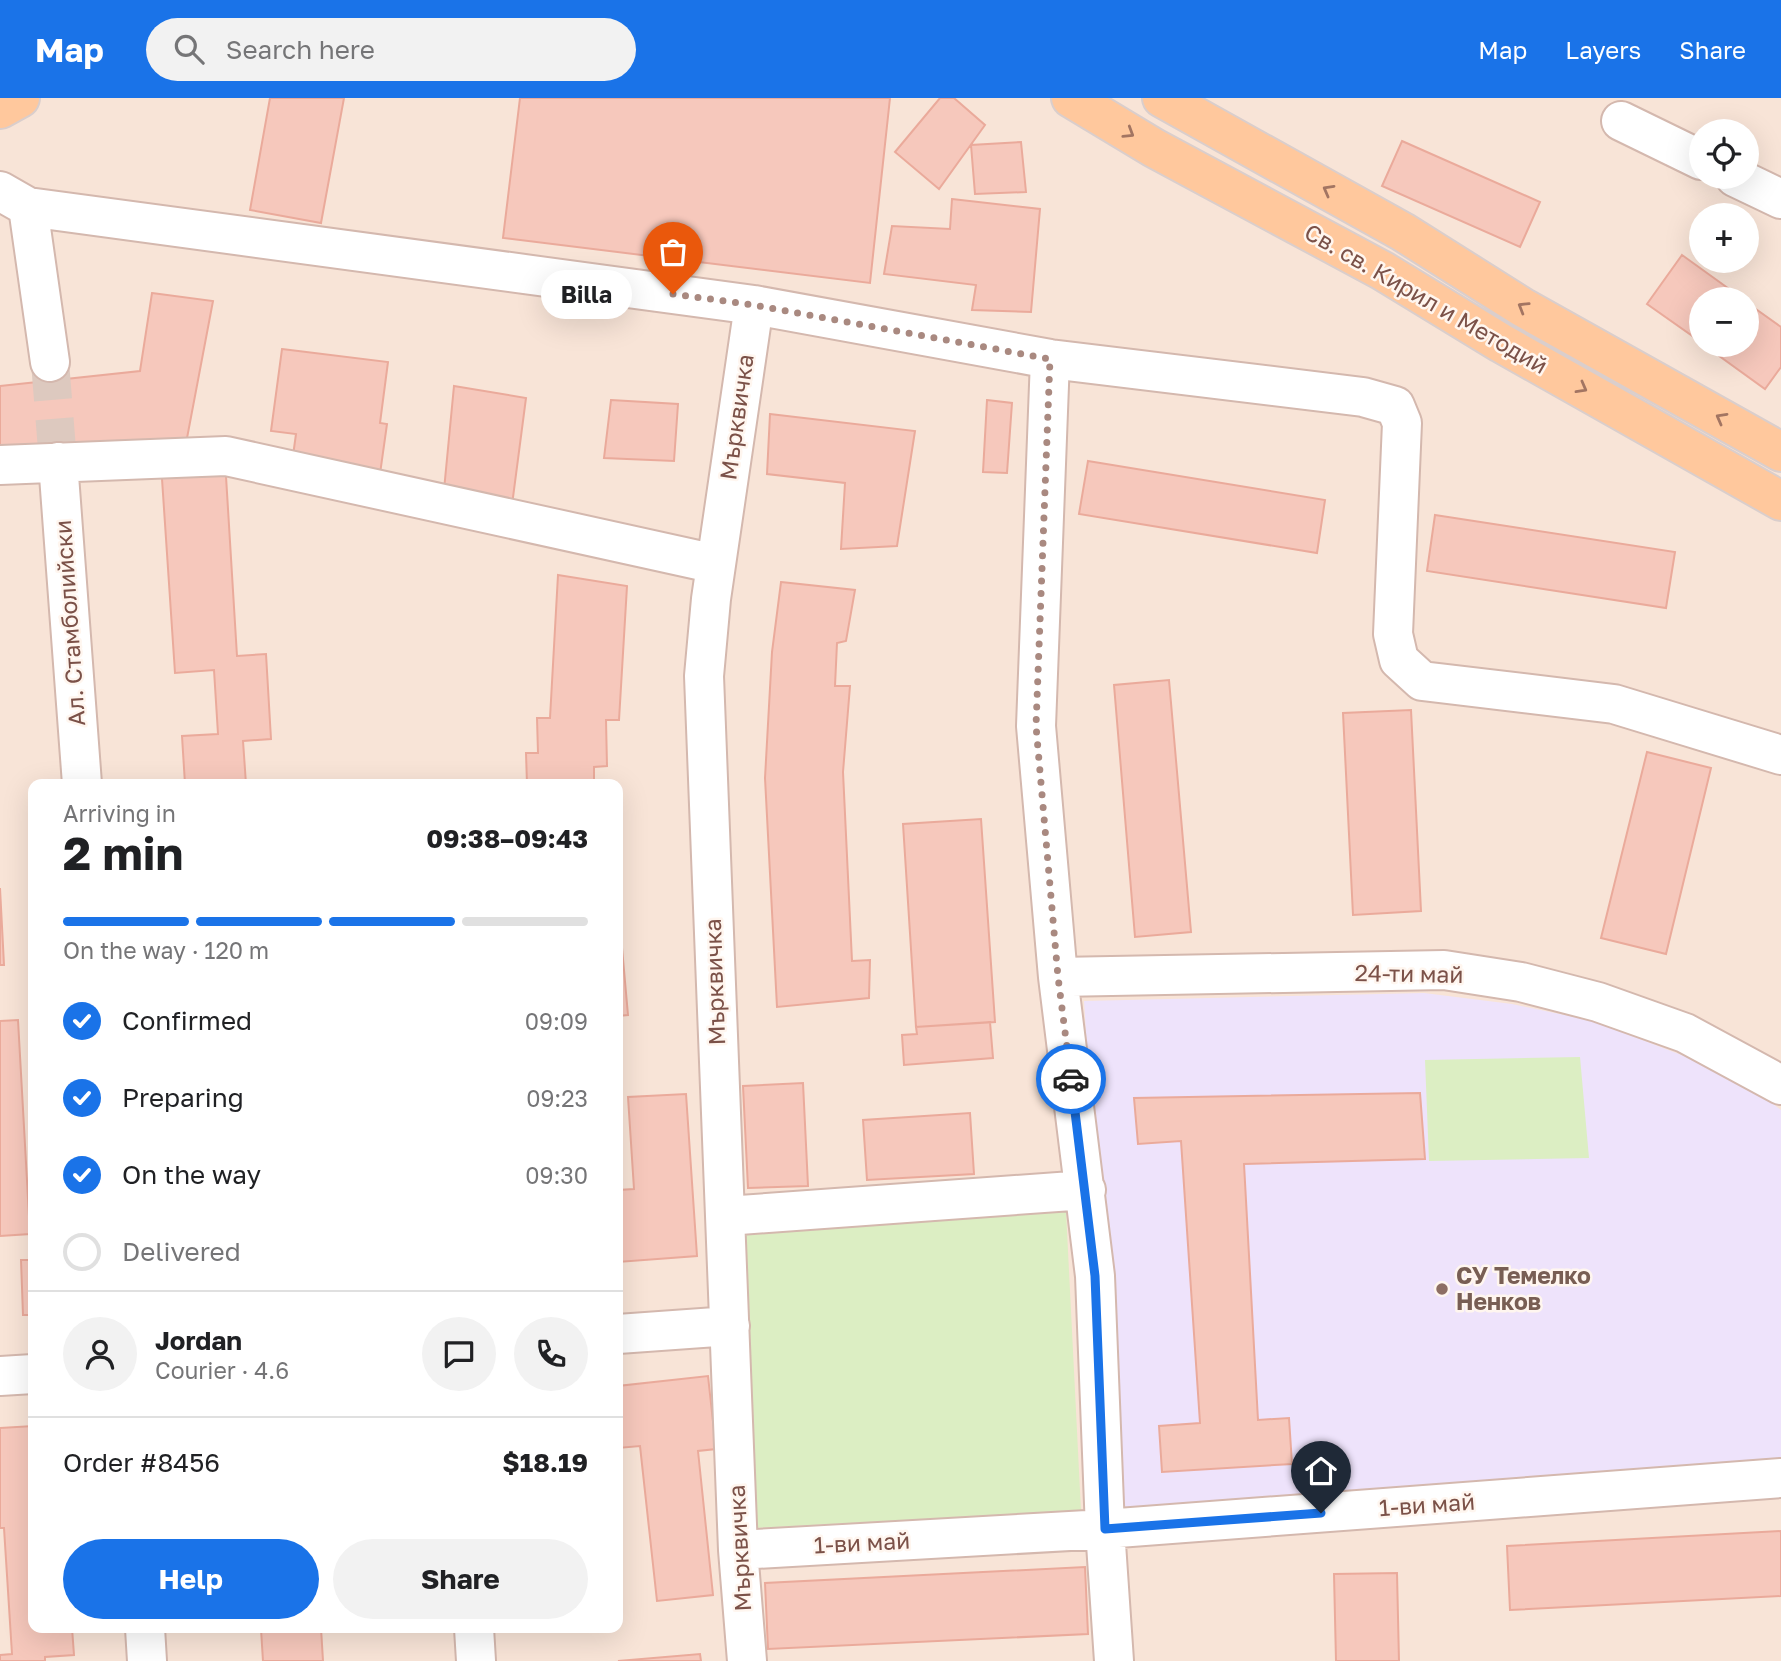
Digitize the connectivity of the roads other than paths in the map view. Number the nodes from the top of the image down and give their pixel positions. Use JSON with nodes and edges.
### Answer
{"nodes":[{"id":1,"x":20,"y":98,"type":"edge"},
{"id":2,"x":1071,"y":98,"type":"edge"},
{"id":3,"x":1162,"y":98,"type":"edge"},
{"id":4,"x":0,"y":108,"type":"edge"},
{"id":5,"x":1621,"y":121,"type":"dead end"},
{"id":6,"x":1689,"y":154,"type":"edge"},
{"id":7,"x":1759,"y":188,"type":"edge"},
{"id":8,"x":14,"y":199,"type":"edge"},
{"id":9,"x":1781,"y":199,"type":"edge"},
{"id":10,"x":754,"y":305,"type":"junction"},
{"id":11,"x":1050,"y":359,"type":"junction"},
{"id":12,"x":50,"y":362,"type":"tunnel mouth"},
{"id":13,"x":1781,"y":452,"type":"edge"},
{"id":14,"x":58,"y":463,"type":"junction"},
{"id":15,"x":0,"y":465,"type":"edge"},
{"id":16,"x":1781,"y":501,"type":"edge"},
{"id":17,"x":716,"y":565,"type":"junction"},
{"id":18,"x":1781,"y":755,"type":"edge"},
{"id":19,"x":82,"y":779,"type":"edge"},
{"id":20,"x":1058,"y":977,"type":"junction"},
{"id":21,"x":1781,"y":1085,"type":"edge"},
{"id":22,"x":1086,"y":1190,"type":"junction"},
{"id":23,"x":726,"y":1216,"type":"junction"},
{"id":24,"x":730,"y":1326,"type":"junction"},
{"id":25,"x":623,"y":1334,"type":"edge"},
{"id":26,"x":28,"y":1374,"type":"edge"},
{"id":27,"x":0,"y":1377,"type":"edge"},
{"id":28,"x":1781,"y":1478,"type":"edge"},
{"id":29,"x":1105,"y":1529,"type":"junction"},
{"id":30,"x":738,"y":1550,"type":"junction"},
{"id":31,"x":145,"y":1633,"type":"edge"},
{"id":32,"x":474,"y":1633,"type":"edge"},
{"id":33,"x":147,"y":1661,"type":"edge"},
{"id":34,"x":476,"y":1661,"type":"edge"},
{"id":35,"x":747,"y":1661,"type":"edge"},
{"id":36,"x":1114,"y":1661,"type":"edge"}],
"edges":[{"from":1,"to":4,"type":"main road"},
{"from":2,"to":16,"type":"main road","name":"Св. св. Кирил и Методий","one_way":true},
{"from":13,"to":3,"type":"main road","name":"Св. св. Кирил и Методий","one_way":true},
{"from":5,"to":6,"type":"street"},
{"from":7,"to":9,"type":"street"},
{"from":8,"to":10,"type":"street"},
{"from":8,"to":12,"type":"street"},
{"from":10,"to":11,"type":"street"},
{"from":10,"to":17,"type":"street","name":"Мърквичка"},
{"from":11,"to":18,"type":"street"},
{"from":11,"to":20,"type":"street"},
{"from":14,"to":15,"type":"street"},
{"from":14,"to":17,"type":"street"},
{"from":14,"to":19,"type":"street","name":"Ал. Стамболийски"},
{"from":17,"to":23,"type":"street","name":"Мърквичка"},
{"from":20,"to":21,"type":"street","name":"24-ти май"},
{"from":20,"to":22,"type":"street"},
{"from":22,"to":23,"type":"street"},
{"from":22,"to":29,"type":"street"},
{"from":23,"to":24,"type":"street","name":"Мърквичка"},
{"from":24,"to":25,"type":"street"},
{"from":24,"to":30,"type":"street","name":"Мърквичка"},
{"from":26,"to":27,"type":"street"},
{"from":28,"to":29,"type":"street","name":"1-ви май"},
{"from":29,"to":30,"type":"street","name":"1-ви май"},
{"from":29,"to":36,"type":"street"},
{"from":30,"to":35,"type":"street","name":"Мърквичка"},
{"from":31,"to":33,"type":"street"},
{"from":32,"to":34,"type":"street"}]}
